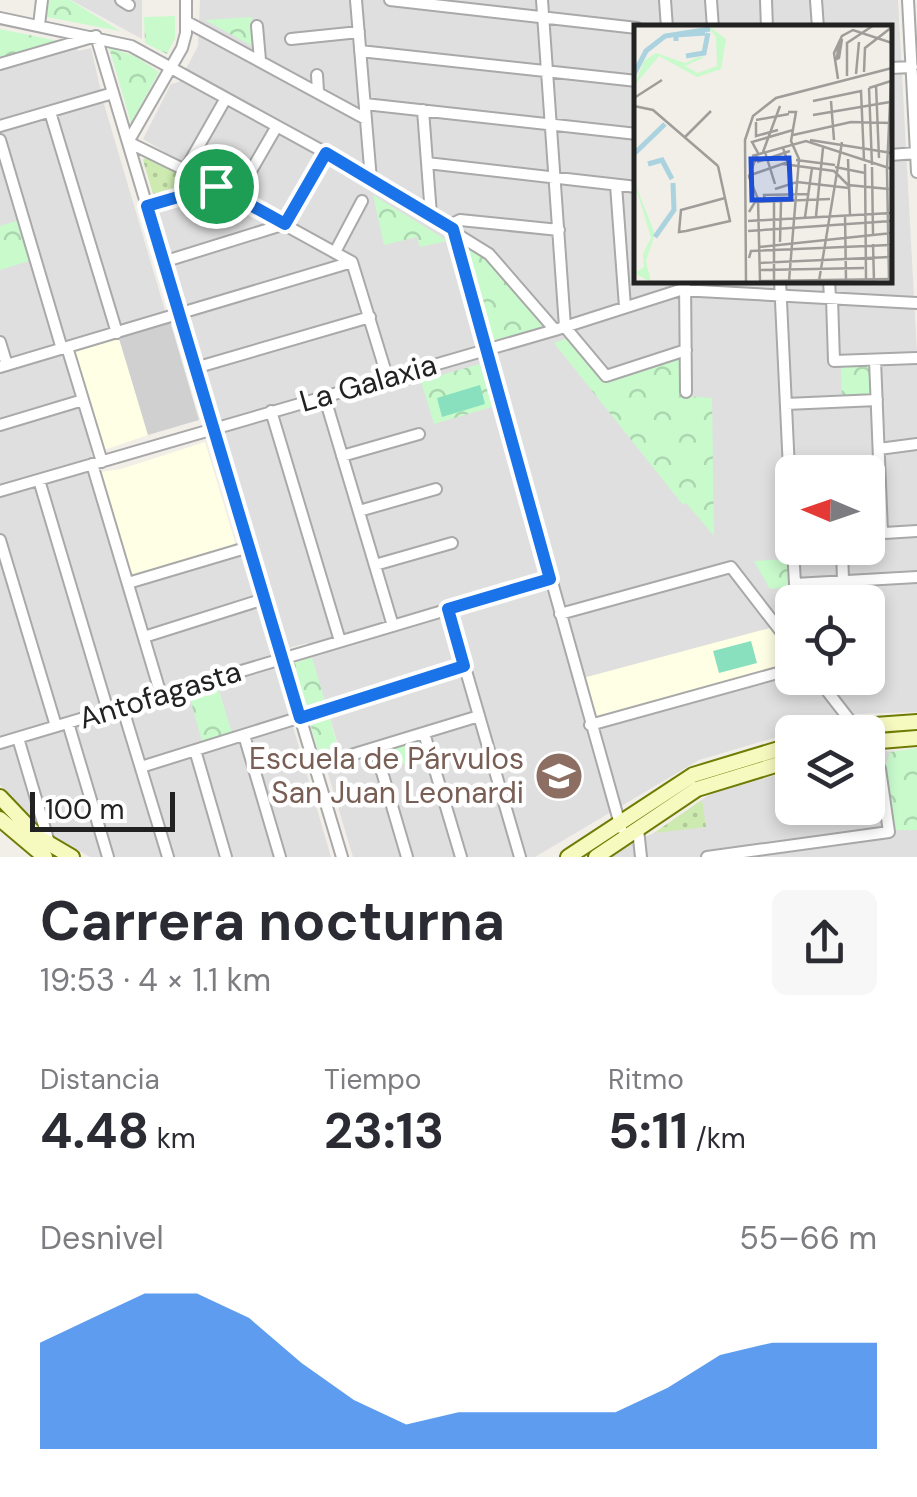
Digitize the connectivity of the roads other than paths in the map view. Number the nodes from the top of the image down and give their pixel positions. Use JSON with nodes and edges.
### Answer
{"nodes":[{"id":1,"x":42,"y":0,"type":"edge"},
{"id":2,"x":186,"y":0,"type":"edge"},
{"id":3,"x":356,"y":0,"type":"edge"},
{"id":4,"x":390,"y":0,"type":"edge"},
{"id":5,"x":542,"y":0,"type":"edge"},
{"id":6,"x":664,"y":0,"type":"edge"},
{"id":7,"x":711,"y":0,"type":"edge"},
{"id":8,"x":766,"y":0,"type":"edge"},
{"id":9,"x":816,"y":0,"type":"edge"},
{"id":10,"x":908,"y":0,"type":"edge"},
{"id":11,"x":0,"y":18,"type":"edge"},
{"id":12,"x":544,"y":18,"type":"junction"},
{"id":13,"x":187,"y":22,"type":"junction"},
{"id":14,"x":667,"y":25,"type":"edge"},
{"id":15,"x":713,"y":25,"type":"edge"},
{"id":16,"x":767,"y":25,"type":"edge"},
{"id":17,"x":818,"y":25,"type":"edge"},
{"id":18,"x":39,"y":26,"type":"junction"},
{"id":19,"x":257,"y":26,"type":"dead end"},
{"id":20,"x":634,"y":28,"type":"edge"},
{"id":21,"x":359,"y":32,"type":"junction"},
{"id":22,"x":96,"y":36,"type":"junction"},
{"id":23,"x":290,"y":39,"type":"dead end"},
{"id":24,"x":360,"y":51,"type":"junction"},
{"id":25,"x":260,"y":60,"type":"junction"},
{"id":26,"x":0,"y":64,"type":"edge"},
{"id":27,"x":912,"y":67,"type":"junction"},
{"id":28,"x":172,"y":68,"type":"junction"},
{"id":29,"x":892,"y":68,"type":"edge"},
{"id":30,"x":548,"y":71,"type":"junction"},
{"id":31,"x":316,"y":74,"type":"dead end"},
{"id":32,"x":634,"y":81,"type":"edge"},
{"id":33,"x":318,"y":92,"type":"junction"},
{"id":34,"x":113,"y":93,"type":"junction"},
{"id":35,"x":226,"y":98,"type":"junction"},
{"id":36,"x":364,"y":104,"type":"junction"},
{"id":37,"x":915,"y":106,"type":"edge"},
{"id":38,"x":422,"y":110,"type":"junction"},
{"id":39,"x":50,"y":112,"type":"junction"},
{"id":40,"x":366,"y":119,"type":"junction"},
{"id":41,"x":551,"y":124,"type":"junction"},
{"id":42,"x":0,"y":126,"type":"edge"},
{"id":43,"x":277,"y":126,"type":"junction"},
{"id":44,"x":634,"y":134,"type":"edge"},
{"id":45,"x":0,"y":140,"type":"edge"},
{"id":46,"x":128,"y":142,"type":"junction"},
{"id":47,"x":326,"y":153,"type":"junction"},
{"id":48,"x":916,"y":154,"type":"edge"},
{"id":49,"x":427,"y":163,"type":"junction"},
{"id":50,"x":185,"y":170,"type":"junction"},
{"id":51,"x":917,"y":172,"type":"edge"},
{"id":52,"x":555,"y":178,"type":"junction"},
{"id":53,"x":371,"y":180,"type":"junction"},
{"id":54,"x":616,"y":185,"type":"junction"},
{"id":55,"x":216,"y":186,"type":"junction"},
{"id":56,"x":634,"y":187,"type":"edge"},
{"id":57,"x":236,"y":197,"type":"junction"},
{"id":58,"x":362,"y":201,"type":"dead end"},
{"id":59,"x":147,"y":206,"type":"junction"},
{"id":60,"x":430,"y":215,"type":"junction"},
{"id":61,"x":285,"y":224,"type":"junction"},
{"id":62,"x":451,"y":228,"type":"junction"},
{"id":63,"x":558,"y":230,"type":"junction"},
{"id":64,"x":335,"y":252,"type":"junction"},
{"id":65,"x":163,"y":262,"type":"junction"},
{"id":66,"x":352,"y":262,"type":"junction"},
{"id":67,"x":780,"y":282,"type":"edge"},
{"id":68,"x":829,"y":282,"type":"edge"},
{"id":69,"x":686,"y":284,"type":"edge"},
{"id":70,"x":729,"y":285,"type":"edge"},
{"id":71,"x":781,"y":294,"type":"junction"},
{"id":72,"x":831,"y":298,"type":"junction"},
{"id":73,"x":917,"y":303,"type":"edge"},
{"id":74,"x":625,"y":307,"type":"junction"},
{"id":75,"x":179,"y":314,"type":"junction"},
{"id":76,"x":370,"y":317,"type":"junction"},
{"id":77,"x":560,"y":328,"type":"junction"},
{"id":78,"x":117,"y":333,"type":"junction"},
{"id":79,"x":0,"y":342,"type":"edge"},
{"id":80,"x":65,"y":348,"type":"junction"},
{"id":81,"x":486,"y":349,"type":"junction"},
{"id":82,"x":686,"y":350,"type":"junction"},
{"id":83,"x":917,"y":358,"type":"edge"},
{"id":84,"x":875,"y":360,"type":"junction"},
{"id":85,"x":3,"y":366,"type":"edge"},
{"id":86,"x":195,"y":368,"type":"junction"},
{"id":87,"x":388,"y":376,"type":"junction"},
{"id":88,"x":686,"y":392,"type":"dead end"},
{"id":89,"x":324,"y":395,"type":"junction"},
{"id":90,"x":83,"y":400,"type":"junction"},
{"id":91,"x":877,"y":400,"type":"junction"},
{"id":92,"x":786,"y":404,"type":"junction"},
{"id":93,"x":271,"y":411,"type":"junction"},
{"id":94,"x":0,"y":425,"type":"edge"},
{"id":95,"x":213,"y":428,"type":"junction"},
{"id":96,"x":419,"y":434,"type":"dead end"},
{"id":97,"x":917,"y":444,"type":"edge"},
{"id":98,"x":879,"y":449,"type":"junction"},
{"id":99,"x":789,"y":455,"type":"edge"},
{"id":100,"x":879,"y":455,"type":"edge"},
{"id":101,"x":342,"y":456,"type":"junction"},
{"id":102,"x":97,"y":463,"type":"junction"},
{"id":103,"x":39,"y":480,"type":"junction"},
{"id":104,"x":436,"y":488,"type":"dead end"},
{"id":105,"x":0,"y":491,"type":"edge"},
{"id":106,"x":358,"y":511,"type":"junction"},
{"id":107,"x":917,"y":531,"type":"edge"},
{"id":108,"x":885,"y":533,"type":"edge"},
{"id":109,"x":0,"y":540,"type":"edge"},
{"id":110,"x":452,"y":543,"type":"dead end"},
{"id":111,"x":248,"y":546,"type":"junction"},
{"id":112,"x":375,"y":565,"type":"junction"},
{"id":113,"x":794,"y":565,"type":"edge"},
{"id":114,"x":843,"y":565,"type":"edge"},
{"id":115,"x":917,"y":577,"type":"edge"},
{"id":116,"x":550,"y":579,"type":"junction"},
{"id":117,"x":844,"y":581,"type":"junction"},
{"id":118,"x":128,"y":582,"type":"junction"},
{"id":119,"x":264,"y":600,"type":"junction"},
{"id":120,"x":448,"y":609,"type":"junction"},
{"id":121,"x":560,"y":614,"type":"junction"},
{"id":122,"x":775,"y":624,"type":"edge"},
{"id":123,"x":393,"y":626,"type":"junction"},
{"id":124,"x":144,"y":636,"type":"junction"},
{"id":125,"x":340,"y":642,"type":"junction"},
{"id":126,"x":282,"y":659,"type":"junction"},
{"id":127,"x":464,"y":666,"type":"junction"},
{"id":128,"x":775,"y":674,"type":"edge"},
{"id":129,"x":161,"y":695,"type":"junction"},
{"id":130,"x":830,"y":695,"type":"edge"},
{"id":131,"x":122,"y":706,"type":"junction"},
{"id":132,"x":108,"y":711,"type":"junction"},
{"id":133,"x":846,"y":715,"type":"edge"},
{"id":134,"x":479,"y":716,"type":"junction"},
{"id":135,"x":300,"y":718,"type":"junction"},
{"id":136,"x":917,"y":722,"type":"edge"},
{"id":137,"x":68,"y":723,"type":"junction"},
{"id":138,"x":590,"y":725,"type":"junction"},
{"id":139,"x":56,"y":726,"type":"junction"},
{"id":140,"x":885,"y":726,"type":"edge"},
{"id":141,"x":424,"y":733,"type":"junction"},
{"id":142,"x":244,"y":735,"type":"junction"},
{"id":143,"x":18,"y":738,"type":"junction"},
{"id":144,"x":917,"y":738,"type":"edge"},
{"id":145,"x":1,"y":739,"type":"edge"},
{"id":146,"x":885,"y":743,"type":"edge"},
{"id":147,"x":375,"y":748,"type":"junction"},
{"id":148,"x":194,"y":750,"type":"junction"},
{"id":149,"x":775,"y":750,"type":"edge"},
{"id":150,"x":775,"y":765,"type":"edge"},
{"id":151,"x":314,"y":766,"type":"junction"},
{"id":152,"x":141,"y":767,"type":"junction"},
{"id":153,"x":0,"y":797,"type":"edge"},
{"id":154,"x":885,"y":804,"type":"edge"},
{"id":155,"x":0,"y":819,"type":"edge"},
{"id":156,"x":617,"y":823,"type":"junction"},
{"id":157,"x":632,"y":833,"type":"junction"},
{"id":158,"x":48,"y":852,"type":"edge"},
{"id":159,"x":72,"y":857,"type":"edge"},
{"id":160,"x":108,"y":857,"type":"edge"},
{"id":161,"x":168,"y":857,"type":"edge"},
{"id":162,"x":226,"y":857,"type":"edge"},
{"id":163,"x":280,"y":857,"type":"edge"},
{"id":164,"x":342,"y":857,"type":"edge"},
{"id":165,"x":407,"y":857,"type":"edge"},
{"id":166,"x":461,"y":857,"type":"edge"},
{"id":167,"x":520,"y":857,"type":"edge"},
{"id":168,"x":568,"y":857,"type":"edge"},
{"id":169,"x":596,"y":857,"type":"edge"},
{"id":170,"x":641,"y":857,"type":"edge"},
{"id":171,"x":707,"y":857,"type":"edge"}],
"edges":[{"from":1,"to":18,"type":"street"},
{"from":2,"to":13,"type":"street"},
{"from":3,"to":21,"type":"street"},
{"from":4,"to":12,"type":"street"},
{"from":5,"to":12,"type":"street"},
{"from":6,"to":14,"type":"street"},
{"from":7,"to":15,"type":"street"},
{"from":8,"to":16,"type":"street"},
{"from":9,"to":17,"type":"street"},
{"from":10,"to":27,"type":"street"},
{"from":11,"to":18,"type":"street"},
{"from":12,"to":20,"type":"street"},
{"from":12,"to":30,"type":"street"},
{"from":13,"to":25,"type":"street"},
{"from":13,"to":28,"type":"street"},
{"from":18,"to":22,"type":"street"},
{"from":19,"to":25,"type":"street"},
{"from":21,"to":23,"type":"street"},
{"from":21,"to":24,"type":"street"},
{"from":22,"to":26,"type":"street"},
{"from":22,"to":28,"type":"street"},
{"from":22,"to":34,"type":"street"},
{"from":24,"to":30,"type":"street"},
{"from":24,"to":36,"type":"street"},
{"from":25,"to":33,"type":"street"},
{"from":27,"to":29,"type":"street"},
{"from":27,"to":37,"type":"street"},
{"from":28,"to":35,"type":"street"},
{"from":28,"to":46,"type":"street"},
{"from":30,"to":32,"type":"street"},
{"from":30,"to":41,"type":"street"},
{"from":31,"to":33,"type":"street"},
{"from":33,"to":40,"type":"street"},
{"from":34,"to":39,"type":"street"},
{"from":34,"to":46,"type":"street"},
{"from":35,"to":43,"type":"street"},
{"from":35,"to":50,"type":"street"},
{"from":36,"to":38,"type":"street"},
{"from":36,"to":40,"type":"street"},
{"from":37,"to":48,"type":"street"},
{"from":38,"to":41,"type":"street"},
{"from":38,"to":49,"type":"street"},
{"from":39,"to":42,"type":"street"},
{"from":39,"to":78,"type":"street"},
{"from":40,"to":53,"type":"street"},
{"from":41,"to":44,"type":"street"},
{"from":41,"to":52,"type":"street"},
{"from":43,"to":47,"type":"street"},
{"from":43,"to":57,"type":"street"},
{"from":45,"to":80,"type":"street"},
{"from":46,"to":50,"type":"street"},
{"from":46,"to":59,"type":"street"},
{"from":47,"to":53,"type":"street"},
{"from":47,"to":61,"type":"street"},
{"from":48,"to":51,"type":"street"},
{"from":49,"to":52,"type":"street"},
{"from":49,"to":60,"type":"street"},
{"from":50,"to":55,"type":"street"},
{"from":52,"to":54,"type":"street"},
{"from":52,"to":63,"type":"street"},
{"from":53,"to":60,"type":"street"},
{"from":54,"to":56,"type":"street"},
{"from":54,"to":74,"type":"street"},
{"from":55,"to":57,"type":"street"},
{"from":55,"to":59,"type":"street"},
{"from":57,"to":61,"type":"street"},
{"from":58,"to":64,"type":"street"},
{"from":59,"to":65,"type":"street"},
{"from":60,"to":62,"type":"street"},
{"from":61,"to":64,"type":"street"},
{"from":61,"to":65,"type":"street"},
{"from":62,"to":63,"type":"street"},
{"from":62,"to":77,"type":"street"},
{"from":62,"to":81,"type":"street"},
{"from":63,"to":77,"type":"street"},
{"from":64,"to":66,"type":"street"},
{"from":65,"to":75,"type":"street"},
{"from":66,"to":75,"type":"street"},
{"from":66,"to":76,"type":"street"},
{"from":67,"to":71,"type":"street"},
{"from":68,"to":72,"type":"street"},
{"from":69,"to":70,"type":"street","name":"La Galaxia"},
{"from":69,"to":74,"type":"street","name":"La Galaxia"},
{"from":69,"to":82,"type":"street"},
{"from":70,"to":71,"type":"street","name":"La Galaxia"},
{"from":71,"to":72,"type":"street","name":"La Galaxia"},
{"from":71,"to":92,"type":"street"},
{"from":72,"to":73,"type":"street","name":"La Galaxia"},
{"from":72,"to":84,"type":"street"},
{"from":74,"to":77,"type":"street","name":"La Galaxia"},
{"from":75,"to":78,"type":"street"},
{"from":75,"to":86,"type":"street"},
{"from":76,"to":86,"type":"street"},
{"from":76,"to":87,"type":"street"},
{"from":77,"to":81,"type":"street","name":"La Galaxia"},
{"from":77,"to":82,"type":"street"},
{"from":78,"to":80,"type":"street"},
{"from":79,"to":85,"type":"street"},
{"from":80,"to":85,"type":"street"},
{"from":80,"to":90,"type":"street"},
{"from":81,"to":87,"type":"street","name":"La Galaxia"},
{"from":81,"to":116,"type":"street"},
{"from":82,"to":88,"type":"street"},
{"from":83,"to":84,"type":"street"},
{"from":84,"to":91,"type":"street"},
{"from":86,"to":95,"type":"street"},
{"from":87,"to":89,"type":"street","name":"La Galaxia"},
{"from":89,"to":93,"type":"street","name":"La Galaxia"},
{"from":89,"to":101,"type":"street"},
{"from":90,"to":94,"type":"street"},
{"from":90,"to":102,"type":"street"},
{"from":91,"to":92,"type":"street"},
{"from":91,"to":98,"type":"street"},
{"from":92,"to":99,"type":"street"},
{"from":93,"to":95,"type":"street","name":"La Galaxia"},
{"from":93,"to":125,"type":"street"},
{"from":95,"to":102,"type":"street","name":"La Galaxia"},
{"from":95,"to":111,"type":"street"},
{"from":96,"to":101,"type":"street"},
{"from":97,"to":98,"type":"street"},
{"from":98,"to":100,"type":"street"},
{"from":101,"to":106,"type":"street"},
{"from":102,"to":103,"type":"street","name":"La Galaxia"},
{"from":102,"to":118,"type":"street"},
{"from":103,"to":105,"type":"street","name":"La Galaxia"},
{"from":103,"to":132,"type":"street"},
{"from":104,"to":106,"type":"street"},
{"from":106,"to":112,"type":"street"},
{"from":107,"to":108,"type":"street"},
{"from":109,"to":139,"type":"street"},
{"from":110,"to":112,"type":"street"},
{"from":111,"to":118,"type":"street"},
{"from":111,"to":119,"type":"street"},
{"from":112,"to":123,"type":"street"},
{"from":113,"to":117,"type":"street"},
{"from":114,"to":117,"type":"street"},
{"from":115,"to":117,"type":"street"},
{"from":116,"to":120,"type":"street","name":"Antofagasta"},
{"from":116,"to":121,"type":"street"},
{"from":118,"to":124,"type":"street"},
{"from":119,"to":124,"type":"street"},
{"from":119,"to":126,"type":"street"},
{"from":120,"to":123,"type":"street","name":"Antofagasta"},
{"from":120,"to":127,"type":"street"},
{"from":121,"to":122,"type":"street"},
{"from":121,"to":138,"type":"street"},
{"from":123,"to":125,"type":"street","name":"Antofagasta"},
{"from":124,"to":129,"type":"street"},
{"from":125,"to":126,"type":"street","name":"Antofagasta"},
{"from":126,"to":129,"type":"street","name":"Antofagasta"},
{"from":126,"to":135,"type":"street"},
{"from":127,"to":134,"type":"street"},
{"from":127,"to":135,"type":"street"},
{"from":128,"to":138,"type":"street"},
{"from":129,"to":131,"type":"street","name":"Antofagasta"},
{"from":130,"to":133,"type":"street"},
{"from":131,"to":132,"type":"street","name":"Antofagasta"},
{"from":131,"to":152,"type":"street"},
{"from":132,"to":137,"type":"street","name":"Antofagasta"},
{"from":134,"to":141,"type":"street"},
{"from":134,"to":167,"type":"street"},
{"from":135,"to":142,"type":"street"},
{"from":135,"to":151,"type":"street"},
{"from":136,"to":140,"type":"main road"},
{"from":137,"to":139,"type":"street","name":"Antofagasta"},
{"from":137,"to":160,"type":"street"},
{"from":138,"to":156,"type":"street"},
{"from":139,"to":143,"type":"street","name":"Antofagasta"},
{"from":141,"to":147,"type":"street"},
{"from":141,"to":166,"type":"street"},
{"from":142,"to":148,"type":"street"},
{"from":142,"to":163,"type":"street"},
{"from":143,"to":145,"type":"street","name":"Antofagasta"},
{"from":143,"to":158,"type":"street"},
{"from":144,"to":146,"type":"main road"},
{"from":147,"to":151,"type":"street"},
{"from":147,"to":165,"type":"street"},
{"from":148,"to":152,"type":"street"},
{"from":148,"to":162,"type":"street"},
{"from":149,"to":156,"type":"main road"},
{"from":150,"to":157,"type":"main road"},
{"from":151,"to":164,"type":"street"},
{"from":152,"to":161,"type":"street"},
{"from":153,"to":158,"type":"main road"},
{"from":154,"to":171,"type":"street"},
{"from":155,"to":158,"type":"main road"},
{"from":156,"to":157,"type":"street"},
{"from":156,"to":168,"type":"main road"},
{"from":157,"to":169,"type":"main road"},
{"from":157,"to":170,"type":"street"},
{"from":158,"to":159,"type":"main road"}]}
